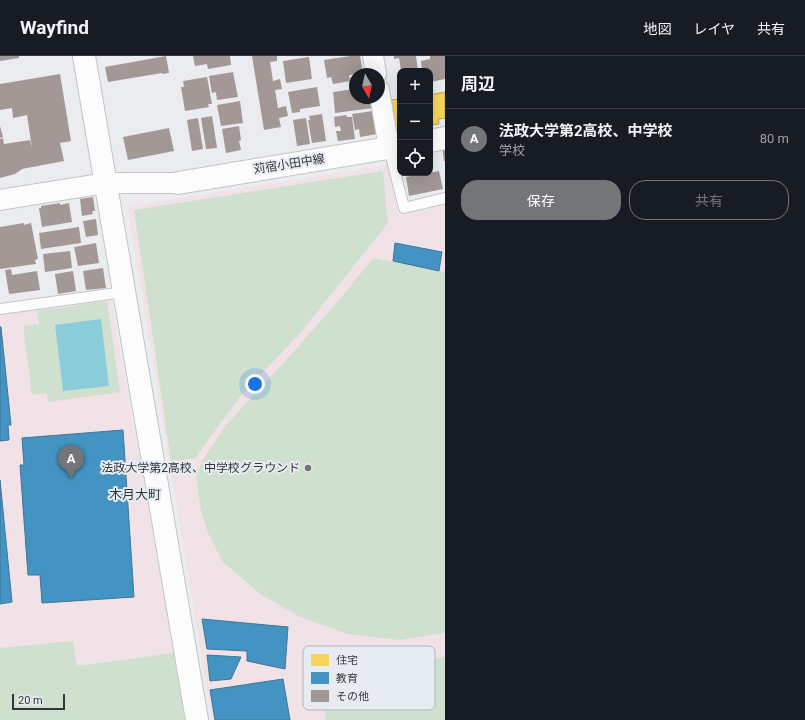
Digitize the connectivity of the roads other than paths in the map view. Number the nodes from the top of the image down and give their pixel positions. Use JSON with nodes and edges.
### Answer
{"nodes":[{"id":1,"x":84,"y":56,"type":"edge"},
{"id":2,"x":373,"y":56,"type":"edge"},
{"id":3,"x":375,"y":68,"type":"edge"},
{"id":4,"x":383,"y":104,"type":"edge"},
{"id":5,"x":445,"y":138,"type":"edge"},
{"id":6,"x":433,"y":140,"type":"edge"},
{"id":7,"x":395,"y":147,"type":"edge"},
{"id":8,"x":106,"y":183,"type":"junction"},
{"id":9,"x":178,"y":183,"type":"joint"},
{"id":10,"x":445,"y":198,"type":"edge"},
{"id":11,"x":0,"y":200,"type":"edge"},
{"id":12,"x":124,"y":292,"type":"junction"},
{"id":13,"x":0,"y":309,"type":"edge"},
{"id":14,"x":197,"y":720,"type":"edge"}],
"edges":[{"from":1,"to":8,"type":"street"},
{"from":2,"to":3,"type":"street"},
{"from":4,"to":7,"type":"street"},
{"from":5,"to":6,"type":"street"},
{"from":7,"to":9,"type":"street","name":"苅宿小田中線"},
{"from":7,"to":10,"type":"lane"},
{"from":8,"to":9,"type":"street"},
{"from":8,"to":11,"type":"street"},
{"from":8,"to":12,"type":"street"},
{"from":12,"to":13,"type":"lane"},
{"from":12,"to":14,"type":"street"}]}
